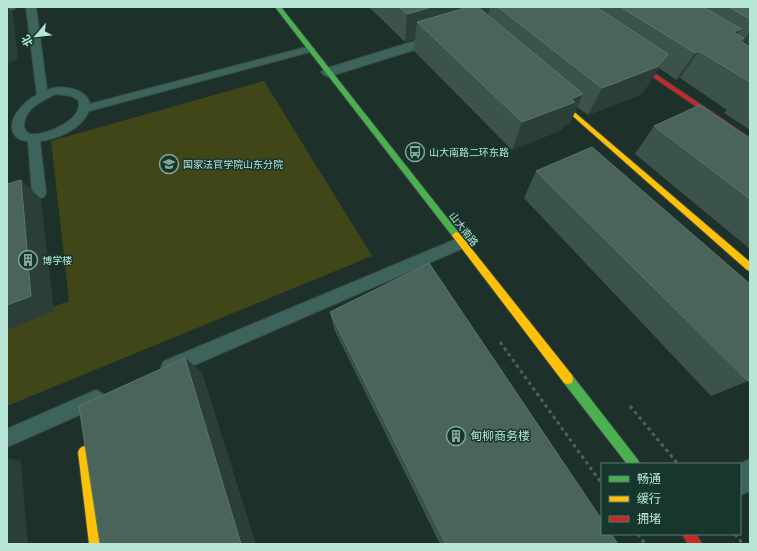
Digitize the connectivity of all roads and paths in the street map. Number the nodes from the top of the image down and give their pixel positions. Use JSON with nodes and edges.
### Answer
{"nodes":[{"id":1,"x":11,"y":7,"type":"edge"},
{"id":2,"x":31,"y":7,"type":"edge"},
{"id":3,"x":278,"y":7,"type":"edge"},
{"id":4,"x":7,"y":8,"type":"edge"},
{"id":5,"x":458,"y":32,"type":"edge"},
{"id":6,"x":310,"y":49,"type":"junction"},
{"id":7,"x":620,"y":52,"type":"edge"},
{"id":8,"x":329,"y":72,"type":"junction"},
{"id":9,"x":545,"y":89,"type":"edge"},
{"id":10,"x":42,"y":94,"type":"junction"},
{"id":11,"x":85,"y":109,"type":"junction"},
{"id":12,"x":34,"y":138,"type":"junction"},
{"id":13,"x":750,"y":141,"type":"edge"},
{"id":14,"x":39,"y":192,"type":"dead end"},
{"id":15,"x":461,"y":242,"type":"junction"},
{"id":16,"x":750,"y":267,"type":"edge"},
{"id":17,"x":153,"y":375,"type":"edge"},
{"id":18,"x":109,"y":394,"type":"edge"},
{"id":19,"x":7,"y":438,"type":"edge"},
{"id":20,"x":84,"y":452,"type":"edge"},
{"id":21,"x":633,"y":463,"type":"edge"},
{"id":22,"x":750,"y":473,"type":"edge"},
{"id":23,"x":741,"y":480,"type":"edge"},
{"id":24,"x":639,"y":535,"type":"edge"},
{"id":25,"x":689,"y":535,"type":"edge"},
{"id":26,"x":736,"y":535,"type":"edge"},
{"id":27,"x":95,"y":544,"type":"edge"},
{"id":28,"x":645,"y":544,"type":"edge"},
{"id":29,"x":696,"y":544,"type":"edge"},
{"id":30,"x":742,"y":544,"type":"edge"}],
"edges":[{"from":1,"to":4,"type":"lane"},
{"from":2,"to":10,"type":"lane"},
{"from":3,"to":6,"type":"main road","name":"山大南路"},
{"from":5,"to":8,"type":"street"},
{"from":6,"to":8,"type":"main road","name":"山大南路"},
{"from":6,"to":11,"type":"lane"},
{"from":7,"to":13,"type":"main road"},
{"from":8,"to":15,"type":"main road","name":"山大南路"},
{"from":9,"to":16,"type":"main road"},
{"from":10,"to":11,"type":"lane"},
{"from":10,"to":12,"type":"lane"},
{"from":11,"to":12,"type":"lane"},
{"from":12,"to":14,"type":"lane"},
{"from":15,"to":17,"type":"lane"},
{"from":15,"to":21,"type":"main road","name":"山大南路"},
{"from":18,"to":19,"type":"lane"},
{"from":20,"to":27,"type":"main road"},
{"from":22,"to":23,"type":"street"},
{"from":24,"to":28,"type":"path"},
{"from":25,"to":29,"type":"main road"},
{"from":26,"to":30,"type":"path"}]}
